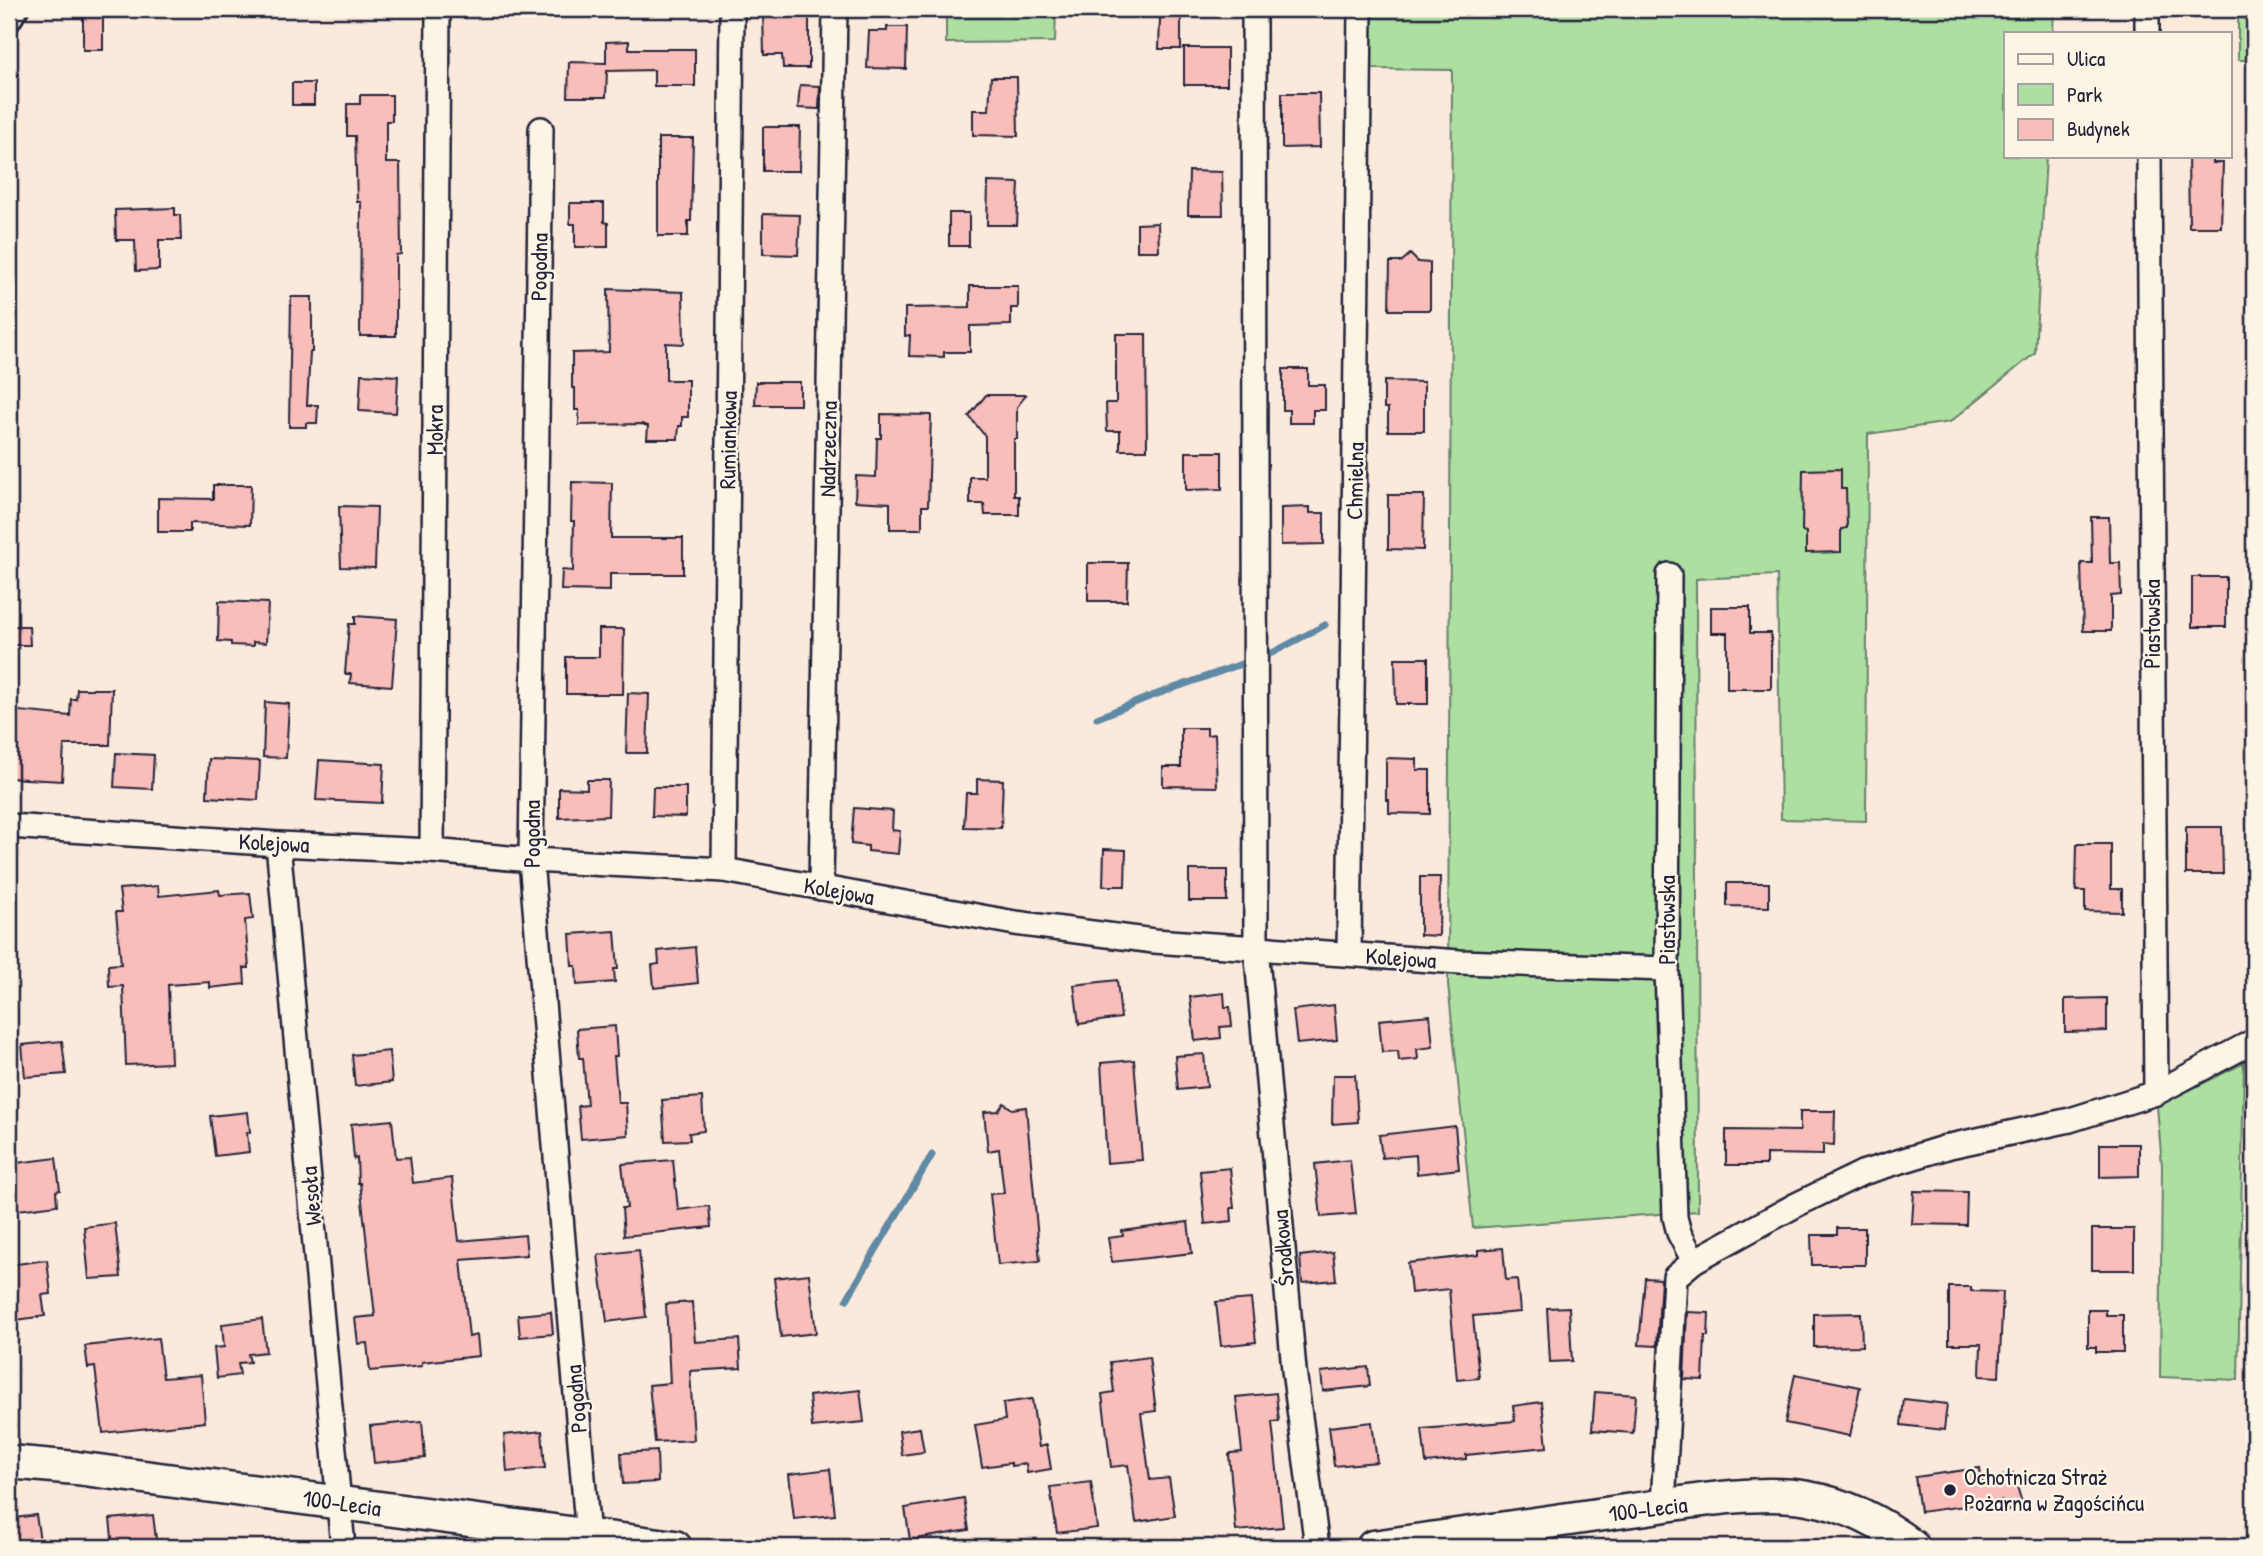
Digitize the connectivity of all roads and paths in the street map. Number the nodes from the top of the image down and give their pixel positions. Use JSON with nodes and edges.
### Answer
{"nodes":[{"id":1,"x":23,"y":9,"type":"edge"},
{"id":2,"x":438,"y":9,"type":"edge"},
{"id":3,"x":732,"y":9,"type":"edge"},
{"id":4,"x":835,"y":9,"type":"edge"},
{"id":5,"x":1254,"y":9,"type":"edge"},
{"id":6,"x":1360,"y":9,"type":"edge"},
{"id":7,"x":2147,"y":9,"type":"edge"},
{"id":8,"x":9,"y":31,"type":"edge"},
{"id":9,"x":2147,"y":32,"type":"edge"},
{"id":10,"x":541,"y":129,"type":"dead end"},
{"id":11,"x":2149,"y":158,"type":"edge"},
{"id":12,"x":1669,"y":575,"type":"dead end"},
{"id":13,"x":9,"y":825,"type":"edge"},
{"id":14,"x":278,"y":844,"type":"junction"},
{"id":15,"x":432,"y":851,"type":"junction"},
{"id":16,"x":531,"y":859,"type":"junction"},
{"id":17,"x":724,"y":870,"type":"junction"},
{"id":18,"x":821,"y":888,"type":"junction"},
{"id":19,"x":1256,"y":947,"type":"junction"},
{"id":20,"x":1349,"y":954,"type":"junction"},
{"id":21,"x":1667,"y":969,"type":"junction"},
{"id":22,"x":2254,"y":1041,"type":"edge"},
{"id":23,"x":2156,"y":1093,"type":"junction"},
{"id":24,"x":1694,"y":1261,"type":"junction"},
{"id":25,"x":9,"y":1462,"type":"edge"},
{"id":26,"x":339,"y":1503,"type":"junction"},
{"id":27,"x":1663,"y":1506,"type":"junction"},
{"id":28,"x":1503,"y":1538,"type":"edge"},
{"id":29,"x":589,"y":1542,"type":"edge"},
{"id":30,"x":1387,"y":1546,"type":"edge"},
{"id":31,"x":343,"y":1547,"type":"edge"},
{"id":32,"x":675,"y":1547,"type":"edge"},
{"id":33,"x":1318,"y":1547,"type":"edge"},
{"id":34,"x":1913,"y":1547,"type":"edge"}],
"edges":[{"from":1,"to":8,"type":"lane"},
{"from":2,"to":15,"type":"street","name":"Mokra"},
{"from":3,"to":17,"type":"street","name":"Rumiankowa"},
{"from":4,"to":18,"type":"street","name":"Nadrzeczna"},
{"from":5,"to":19,"type":"street","name":"Środkowa"},
{"from":6,"to":20,"type":"street","name":"Chmielna"},
{"from":7,"to":9,"type":"street"},
{"from":10,"to":16,"type":"street","name":"Pogodna"},
{"from":11,"to":23,"type":"street","name":"Piastowska"},
{"from":12,"to":21,"type":"street","name":"Piastowska"},
{"from":13,"to":14,"type":"street","name":"Kolejowa"},
{"from":14,"to":15,"type":"street","name":"Kolejowa"},
{"from":14,"to":26,"type":"street","name":"Wesoła"},
{"from":15,"to":16,"type":"street","name":"Kolejowa"},
{"from":16,"to":17,"type":"street","name":"Kolejowa"},
{"from":16,"to":29,"type":"street","name":"Pogodna"},
{"from":17,"to":18,"type":"street","name":"Kolejowa"},
{"from":18,"to":19,"type":"street","name":"Kolejowa"},
{"from":19,"to":20,"type":"street","name":"Kolejowa"},
{"from":19,"to":33,"type":"street","name":"Środkowa"},
{"from":20,"to":21,"type":"street","name":"Kolejowa"},
{"from":21,"to":24,"type":"street","name":"Piastowska"},
{"from":22,"to":23,"type":"street"},
{"from":23,"to":24,"type":"street"},
{"from":24,"to":27,"type":"street"},
{"from":25,"to":26,"type":"street","name":"100-Lecia"},
{"from":26,"to":29,"type":"street","name":"100-Lecia"},
{"from":26,"to":31,"type":"street","name":"Wesoła"},
{"from":27,"to":28,"type":"street","name":"100-Lecia"},
{"from":27,"to":34,"type":"street","name":"100-Lecia"},
{"from":28,"to":30,"type":"street","name":"100-Lecia"},
{"from":29,"to":32,"type":"street","name":"100-Lecia"}]}
